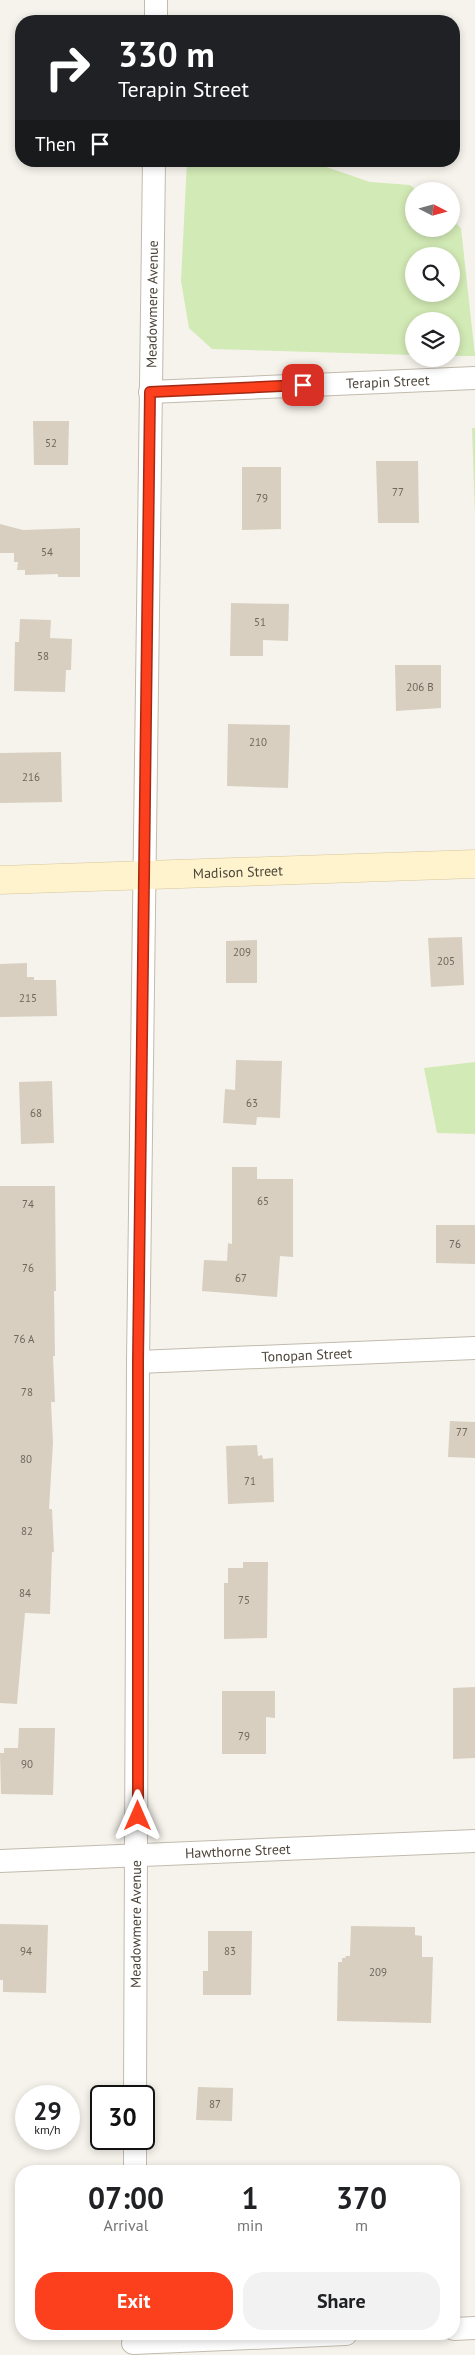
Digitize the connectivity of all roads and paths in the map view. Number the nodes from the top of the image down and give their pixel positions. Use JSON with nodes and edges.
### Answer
{"nodes":[{"id":1,"x":156,"y":0,"type":"edge"},
{"id":2,"x":156,"y":15,"type":"edge"},
{"id":3,"x":154,"y":167,"type":"edge"},
{"id":4,"x":475,"y":378,"type":"edge"},
{"id":5,"x":150,"y":392,"type":"junction"},
{"id":6,"x":475,"y":864,"type":"edge"},
{"id":7,"x":146,"y":876,"type":"junction"},
{"id":8,"x":0,"y":880,"type":"edge"},
{"id":9,"x":475,"y":1348,"type":"edge"},
{"id":10,"x":138,"y":1362,"type":"junction"},
{"id":11,"x":475,"y":1841,"type":"edge"},
{"id":12,"x":138,"y":1855,"type":"junction"},
{"id":13,"x":0,"y":1861,"type":"edge"},
{"id":14,"x":135,"y":2085,"type":"edge"},
{"id":15,"x":135,"y":2150,"type":"edge"},
{"id":16,"x":134,"y":2165,"type":"edge"},
{"id":17,"x":475,"y":2328,"type":"edge"},
{"id":18,"x":460,"y":2329,"type":"edge"},
{"id":19,"x":218,"y":2340,"type":"edge"},
{"id":20,"x":133,"y":2344,"type":"edge"}],
"edges":[{"from":1,"to":2,"type":"street"},
{"from":3,"to":5,"type":"street","name":"Meadowmere Avenue"},
{"from":4,"to":5,"type":"street","name":"Terapin Street"},
{"from":5,"to":7,"type":"street","name":"Meadowmere Avenue"},
{"from":6,"to":7,"type":"street","name":"Madison Street"},
{"from":7,"to":8,"type":"street","name":"Madison Street"},
{"from":7,"to":10,"type":"street","name":"Meadowmere Avenue"},
{"from":9,"to":10,"type":"street","name":"Tonopan Street"},
{"from":10,"to":12,"type":"street","name":"Meadowmere Avenue"},
{"from":11,"to":12,"type":"street","name":"Hawthorne Street"},
{"from":12,"to":13,"type":"street","name":"Hawthorne Street"},
{"from":12,"to":14,"type":"street","name":"Meadowmere Avenue"},
{"from":15,"to":16,"type":"street"},
{"from":17,"to":18,"type":"street"},
{"from":19,"to":20,"type":"street"}]}
